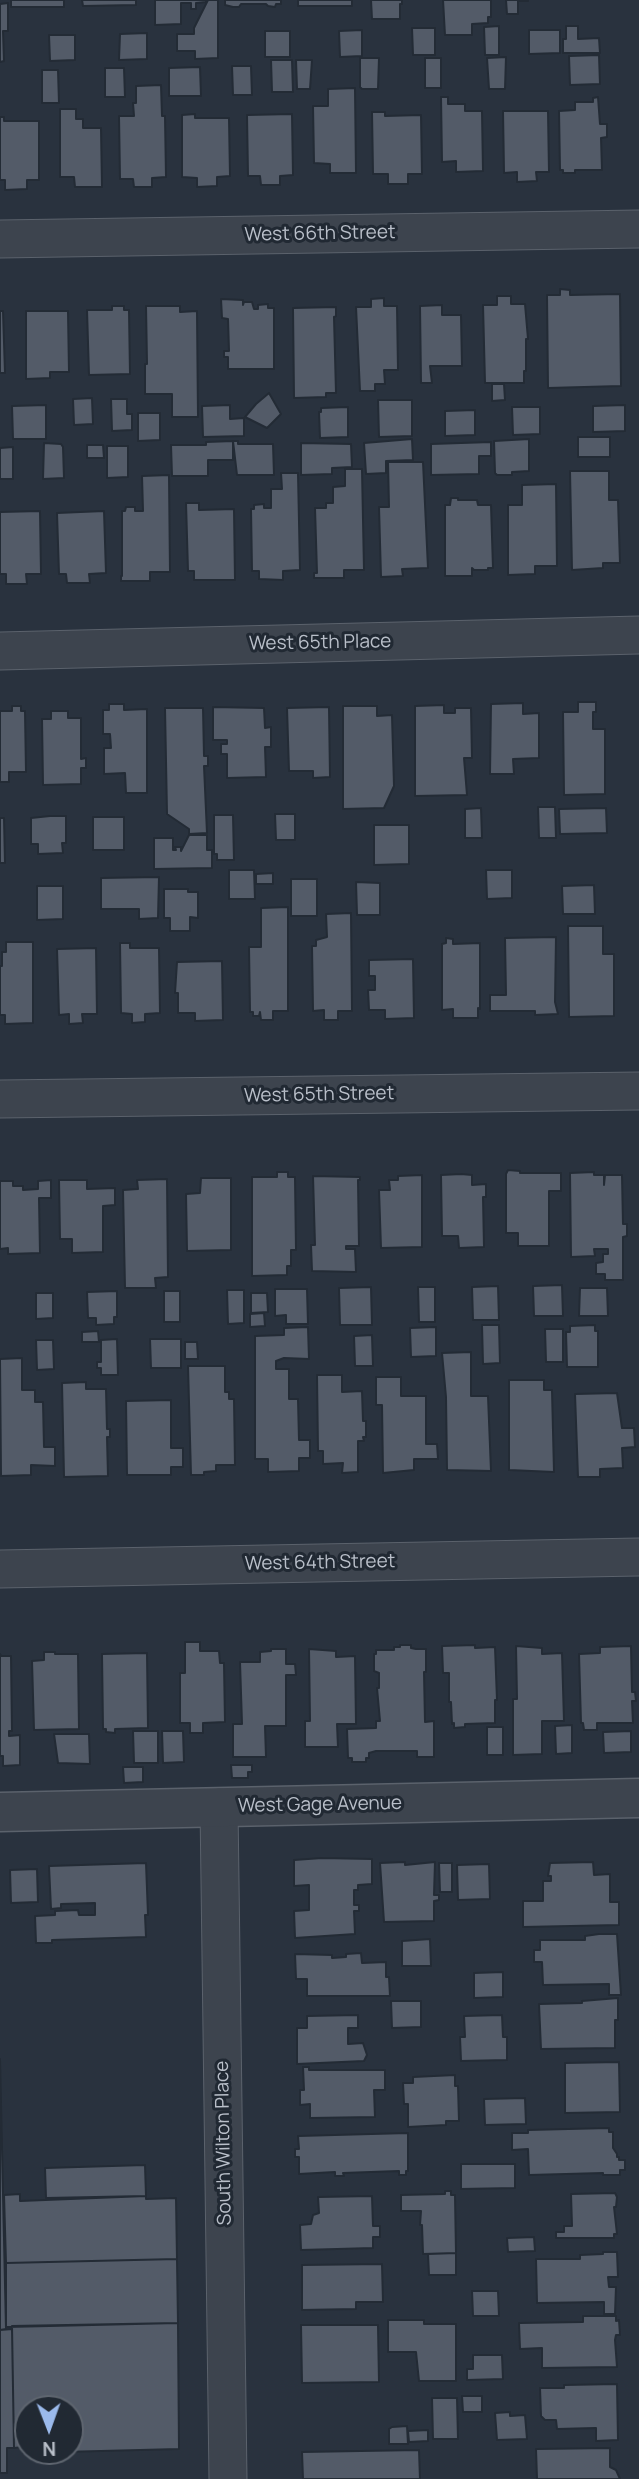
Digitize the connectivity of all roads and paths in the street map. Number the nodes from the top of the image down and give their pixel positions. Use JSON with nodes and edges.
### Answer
{"nodes":[{"id":1,"x":639,"y":229,"type":"edge"},
{"id":2,"x":0,"y":239,"type":"edge"},
{"id":3,"x":639,"y":635,"type":"edge"},
{"id":4,"x":0,"y":651,"type":"edge"},
{"id":5,"x":639,"y":1091,"type":"edge"},
{"id":6,"x":0,"y":1099,"type":"edge"},
{"id":7,"x":639,"y":1557,"type":"edge"},
{"id":8,"x":0,"y":1569,"type":"edge"},
{"id":9,"x":639,"y":1798,"type":"edge"},
{"id":10,"x":219,"y":1807,"type":"junction"},
{"id":11,"x":0,"y":1812,"type":"edge"},
{"id":12,"x":228,"y":2479,"type":"edge"}],
"edges":[{"from":1,"to":2,"type":"street","name":"West 66th Street"},
{"from":3,"to":4,"type":"street","name":"West 65th Place"},
{"from":5,"to":6,"type":"street","name":"West 65th Street"},
{"from":7,"to":8,"type":"street","name":"West 64th Street"},
{"from":9,"to":10,"type":"street","name":"West Gage Avenue"},
{"from":10,"to":11,"type":"street","name":"West Gage Avenue"},
{"from":10,"to":12,"type":"street","name":"South Wilton Place"}]}
